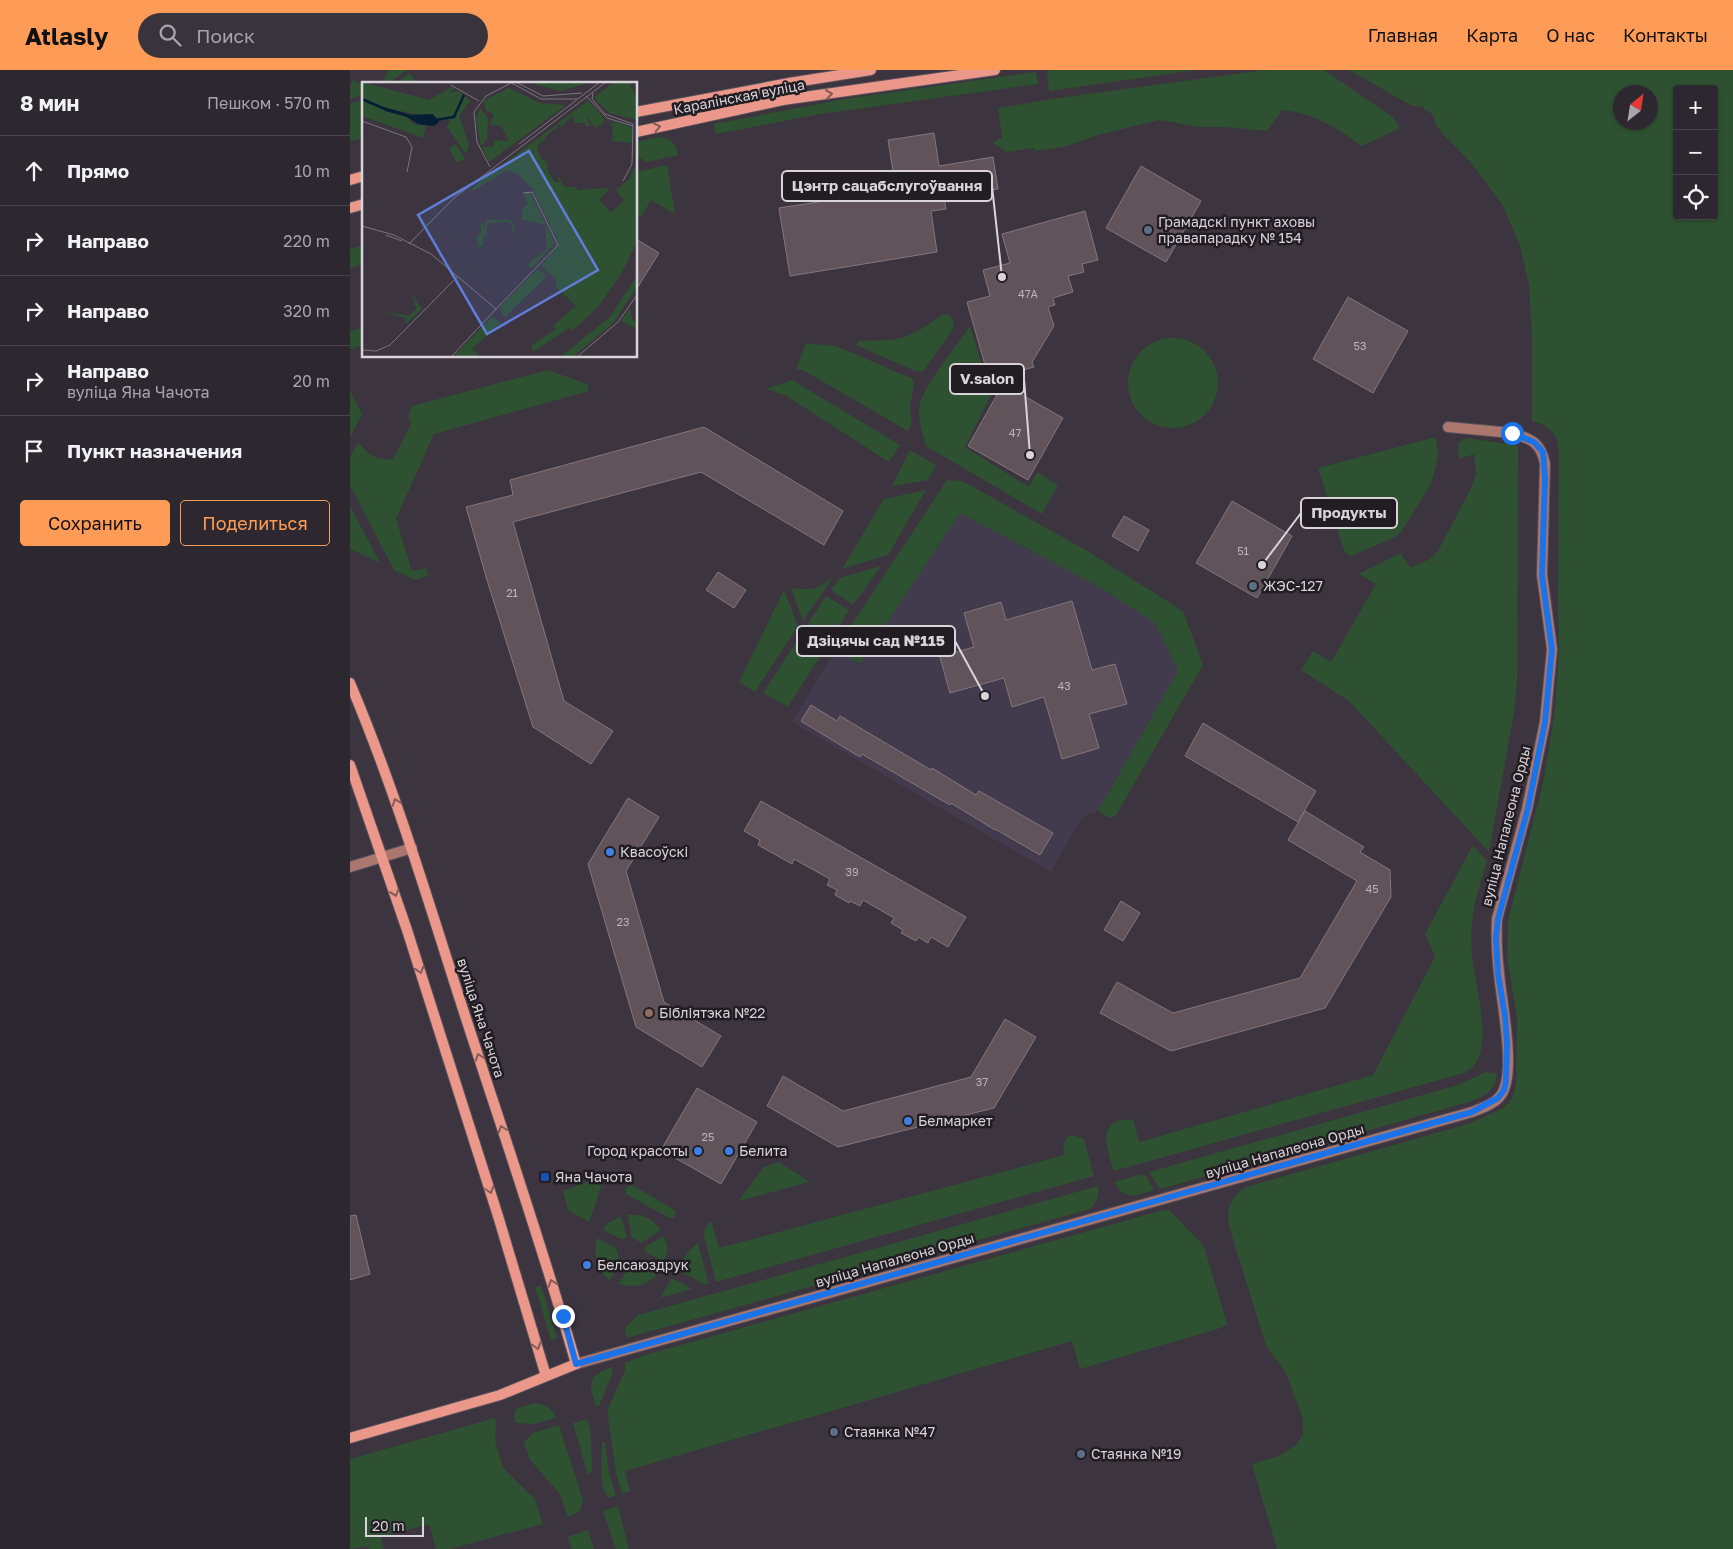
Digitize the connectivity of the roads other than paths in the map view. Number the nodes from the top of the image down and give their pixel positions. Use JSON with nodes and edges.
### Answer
{"nodes":[{"id":1,"x":871,"y":70,"type":"edge"},
{"id":2,"x":995,"y":70,"type":"edge"},
{"id":3,"x":638,"y":112,"type":"edge"},
{"id":4,"x":638,"y":132,"type":"edge"},
{"id":5,"x":1448,"y":427,"type":"dead end"},
{"id":6,"x":350,"y":683,"type":"edge"},
{"id":7,"x":350,"y":765,"type":"edge"},
{"id":8,"x":412,"y":848,"type":"junction"},
{"id":9,"x":382,"y":857,"type":"junction"},
{"id":10,"x":350,"y":867,"type":"edge"},
{"id":11,"x":576,"y":1364,"type":"junction"},
{"id":12,"x":546,"y":1376,"type":"junction"},
{"id":13,"x":350,"y":1438,"type":"edge"}],
"edges":[{"from":1,"to":3,"type":"main road","name":"Каралінская вуліца"},
{"from":4,"to":2,"type":"main road","name":"Каралінская вуліца","one_way":true},
{"from":5,"to":11,"type":"street","name":"вуліца Напалеона Орды"},
{"from":8,"to":6,"type":"main road","name":"вуліца Яна Чачота","one_way":true},
{"from":7,"to":9,"type":"main road"},
{"from":8,"to":9,"type":"street"},
{"from":11,"to":8,"type":"main road","name":"вуліца Яна Чачота","one_way":true},
{"from":9,"to":10,"type":"street"},
{"from":9,"to":12,"type":"main road","one_way":true},
{"from":11,"to":12,"type":"main road","name":"вуліца Напалеона Орды"},
{"from":12,"to":13,"type":"main road","name":"вуліца Напалеона Орды"}]}
